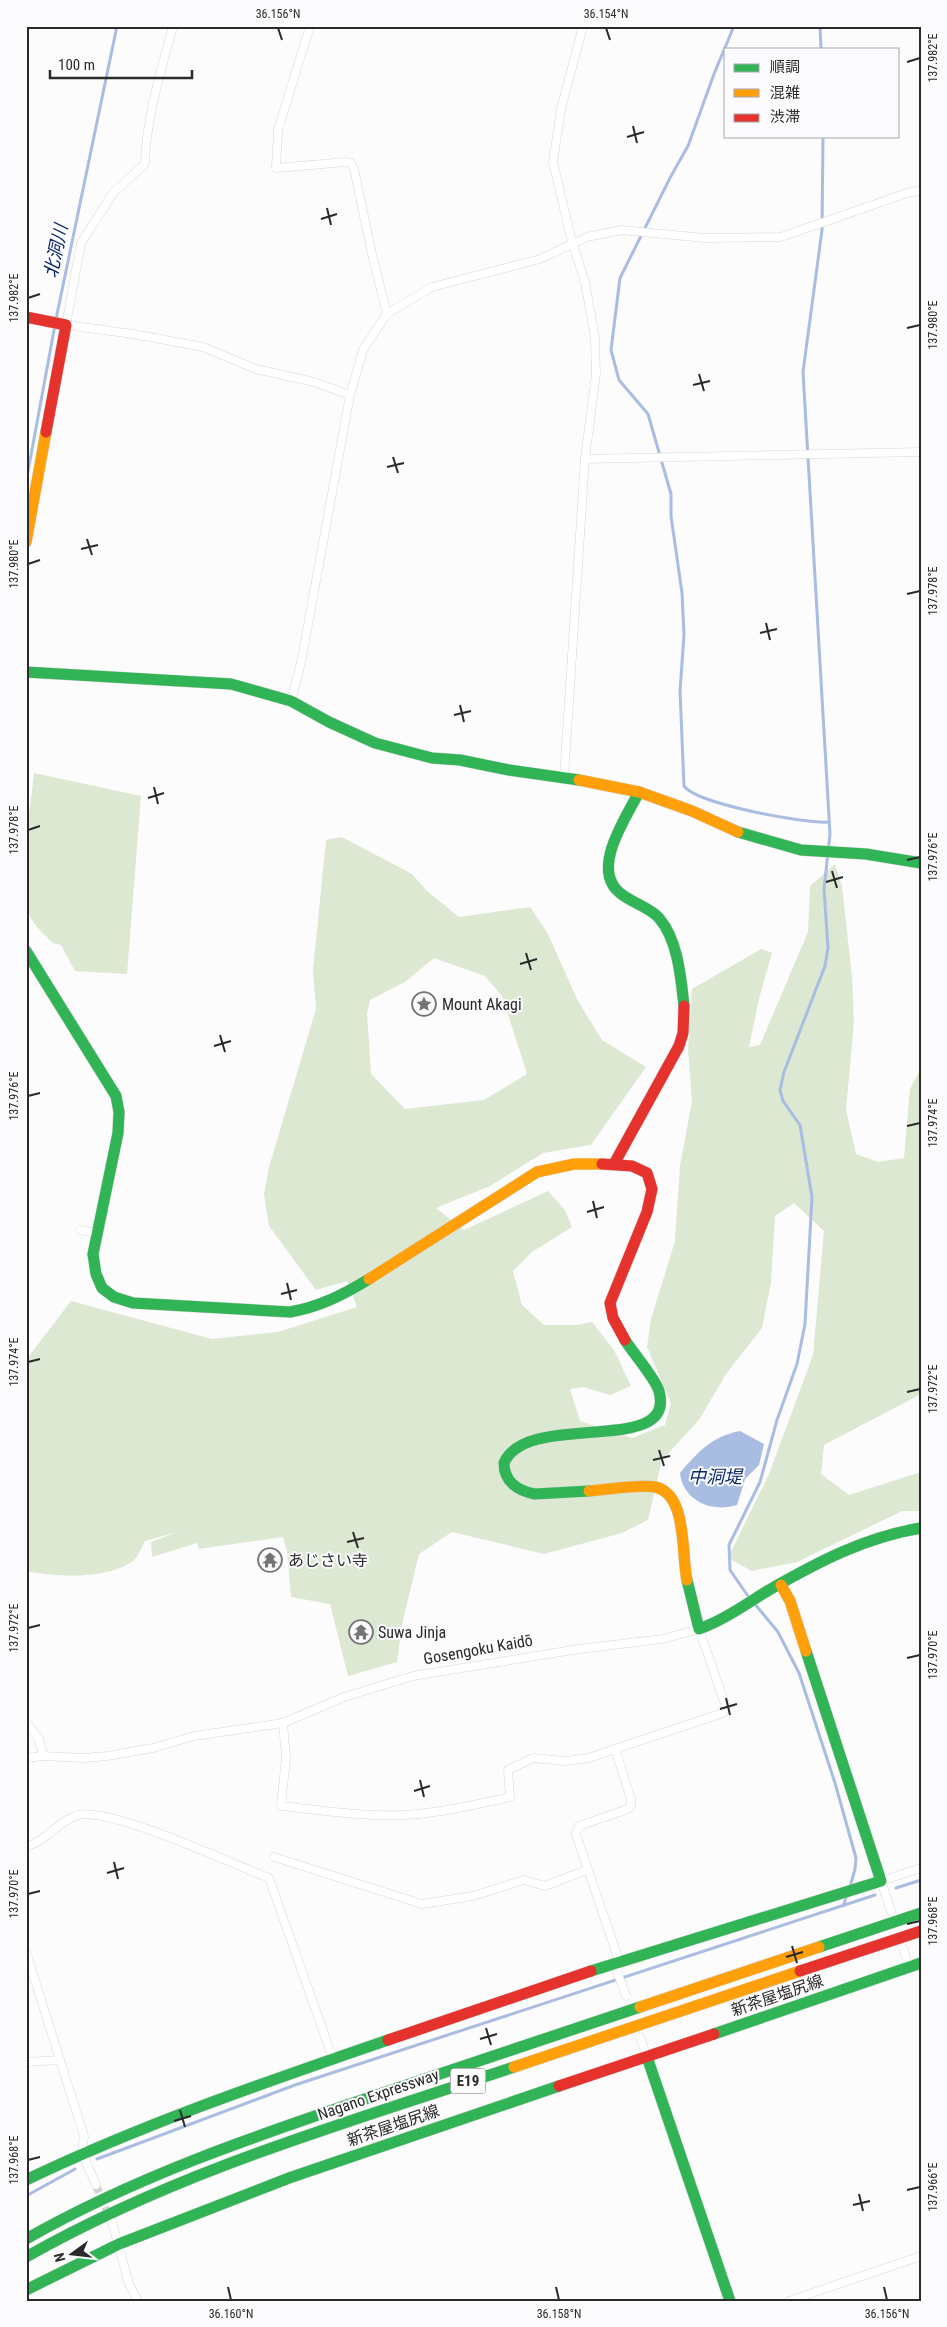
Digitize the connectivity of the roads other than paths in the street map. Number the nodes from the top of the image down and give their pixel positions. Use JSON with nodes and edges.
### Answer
{"nodes":[{"id":1,"x":173,"y":26,"type":"edge"},
{"id":2,"x":310,"y":26,"type":"edge"},
{"id":3,"x":583,"y":26,"type":"edge"},
{"id":4,"x":921,"y":190,"type":"edge"},
{"id":5,"x":572,"y":242,"type":"junction"},
{"id":6,"x":388,"y":314,"type":"junction"},
{"id":7,"x":26,"y":317,"type":"edge"},
{"id":8,"x":66,"y":324,"type":"junction"},
{"id":9,"x":350,"y":395,"type":"junction"},
{"id":10,"x":921,"y":452,"type":"edge"},
{"id":11,"x":585,"y":459,"type":"junction"},
{"id":12,"x":26,"y":542,"type":"edge"},
{"id":13,"x":26,"y":672,"type":"edge"},
{"id":14,"x":291,"y":701,"type":"junction"},
{"id":15,"x":564,"y":777,"type":"junction"},
{"id":16,"x":639,"y":792,"type":"junction"},
{"id":17,"x":921,"y":863,"type":"edge"},
{"id":18,"x":26,"y":952,"type":"edge"},
{"id":19,"x":614,"y":1164,"type":"junction"},
{"id":20,"x":80,"y":1230,"type":"dead end"},
{"id":21,"x":96,"y":1233,"type":"junction"},
{"id":22,"x":921,"y":1528,"type":"edge"},
{"id":23,"x":781,"y":1585,"type":"junction"},
{"id":24,"x":699,"y":1629,"type":"junction"},
{"id":25,"x":26,"y":1722,"type":"edge"},
{"id":26,"x":283,"y":1723,"type":"junction"},
{"id":27,"x":614,"y":1749,"type":"junction"},
{"id":28,"x":43,"y":1756,"type":"junction"},
{"id":29,"x":26,"y":1758,"type":"edge"},
{"id":30,"x":26,"y":1847,"type":"edge"},
{"id":31,"x":274,"y":1857,"type":"dead end"},
{"id":32,"x":921,"y":1868,"type":"edge"},
{"id":33,"x":586,"y":1870,"type":"junction"},
{"id":34,"x":881,"y":1881,"type":"junction"},
{"id":35,"x":891,"y":1911,"type":"dead end"},
{"id":36,"x":921,"y":1914,"type":"edge"},
{"id":37,"x":921,"y":1931,"type":"edge"},
{"id":38,"x":903,"y":1948,"type":"dead end"},
{"id":39,"x":26,"y":1952,"type":"edge"},
{"id":40,"x":921,"y":1963,"type":"edge"},
{"id":41,"x":617,"y":1965,"type":"junction"},
{"id":42,"x":909,"y":1967,"type":"junction"},
{"id":43,"x":626,"y":1996,"type":"dead end"},
{"id":44,"x":640,"y":2037,"type":"dead end"},
{"id":45,"x":647,"y":2057,"type":"junction"},
{"id":46,"x":333,"y":2059,"type":"junction"},
{"id":47,"x":60,"y":2060,"type":"junction"},
{"id":48,"x":26,"y":2062,"type":"edge"},
{"id":49,"x":82,"y":2153,"type":"junction"},
{"id":50,"x":26,"y":2180,"type":"edge"},
{"id":51,"x":96,"y":2185,"type":"tunnel mouth"},
{"id":52,"x":112,"y":2222,"type":"tunnel mouth"},
{"id":53,"x":26,"y":2239,"type":"edge"},
{"id":54,"x":119,"y":2244,"type":"junction"},
{"id":55,"x":921,"y":2256,"type":"edge"},
{"id":56,"x":26,"y":2257,"type":"edge"},
{"id":57,"x":26,"y":2290,"type":"edge"},
{"id":58,"x":138,"y":2301,"type":"edge"},
{"id":59,"x":730,"y":2301,"type":"edge"},
{"id":60,"x":789,"y":2301,"type":"edge"}],
"edges":[{"from":1,"to":8,"type":"street"},
{"from":2,"to":6,"type":"street"},
{"from":3,"to":5,"type":"street"},
{"from":4,"to":5,"type":"street"},
{"from":5,"to":6,"type":"street"},
{"from":5,"to":11,"type":"street"},
{"from":6,"to":9,"type":"street"},
{"from":7,"to":8,"type":"main road"},
{"from":8,"to":9,"type":"street"},
{"from":8,"to":12,"type":"main road"},
{"from":9,"to":14,"type":"street"},
{"from":10,"to":11,"type":"street"},
{"from":11,"to":15,"type":"street"},
{"from":13,"to":14,"type":"main road"},
{"from":14,"to":15,"type":"main road"},
{"from":15,"to":16,"type":"main road"},
{"from":16,"to":17,"type":"main road"},
{"from":16,"to":19,"type":"main road"},
{"from":18,"to":21,"type":"main road"},
{"from":19,"to":21,"type":"main road"},
{"from":19,"to":24,"type":"main road"},
{"from":20,"to":21,"type":"street"},
{"from":22,"to":23,"type":"main road","name":"Gosengoku Kaidō"},
{"from":23,"to":24,"type":"main road","name":"Gosengoku Kaidō"},
{"from":23,"to":34,"type":"main road"},
{"from":24,"to":26,"type":"street","name":"Gosengoku Kaidō"},
{"from":24,"to":27,"type":"street"},
{"from":25,"to":28,"type":"street"},
{"from":26,"to":27,"type":"street"},
{"from":26,"to":28,"type":"street","name":"Gosengoku Kaidō"},
{"from":27,"to":33,"type":"street"},
{"from":28,"to":29,"type":"street","name":"Gosengoku Kaidō"},
{"from":30,"to":46,"type":"street"},
{"from":31,"to":33,"type":"street"},
{"from":32,"to":34,"type":"street"},
{"from":33,"to":41,"type":"street"},
{"from":34,"to":35,"type":"street"},
{"from":34,"to":41,"type":"main road"},
{"from":36,"to":53,"type":"main road","name":"Nagano Expressway","number":"E19"},
{"from":37,"to":56,"type":"main road","name":"Nagano Expressway","number":"E19"},
{"from":38,"to":42,"type":"street"},
{"from":39,"to":47,"type":"street"},
{"from":40,"to":42,"type":"main road","name":"新茶屋塩尻線"},
{"from":41,"to":43,"type":"street"},
{"from":41,"to":46,"type":"main road"},
{"from":42,"to":45,"type":"main road","name":"新茶屋塩尻線"},
{"from":44,"to":45,"type":"street"},
{"from":45,"to":54,"type":"main road","name":"新茶屋塩尻線"},
{"from":45,"to":59,"type":"main road"},
{"from":46,"to":49,"type":"main road"},
{"from":47,"to":48,"type":"street"},
{"from":47,"to":49,"type":"street"},
{"from":49,"to":50,"type":"main road"},
{"from":49,"to":51,"type":"street"},
{"from":52,"to":54,"type":"street"},
{"from":54,"to":57,"type":"main road","name":"新茶屋塩尻線"},
{"from":54,"to":58,"type":"street"},
{"from":55,"to":60,"type":"street"}]}
